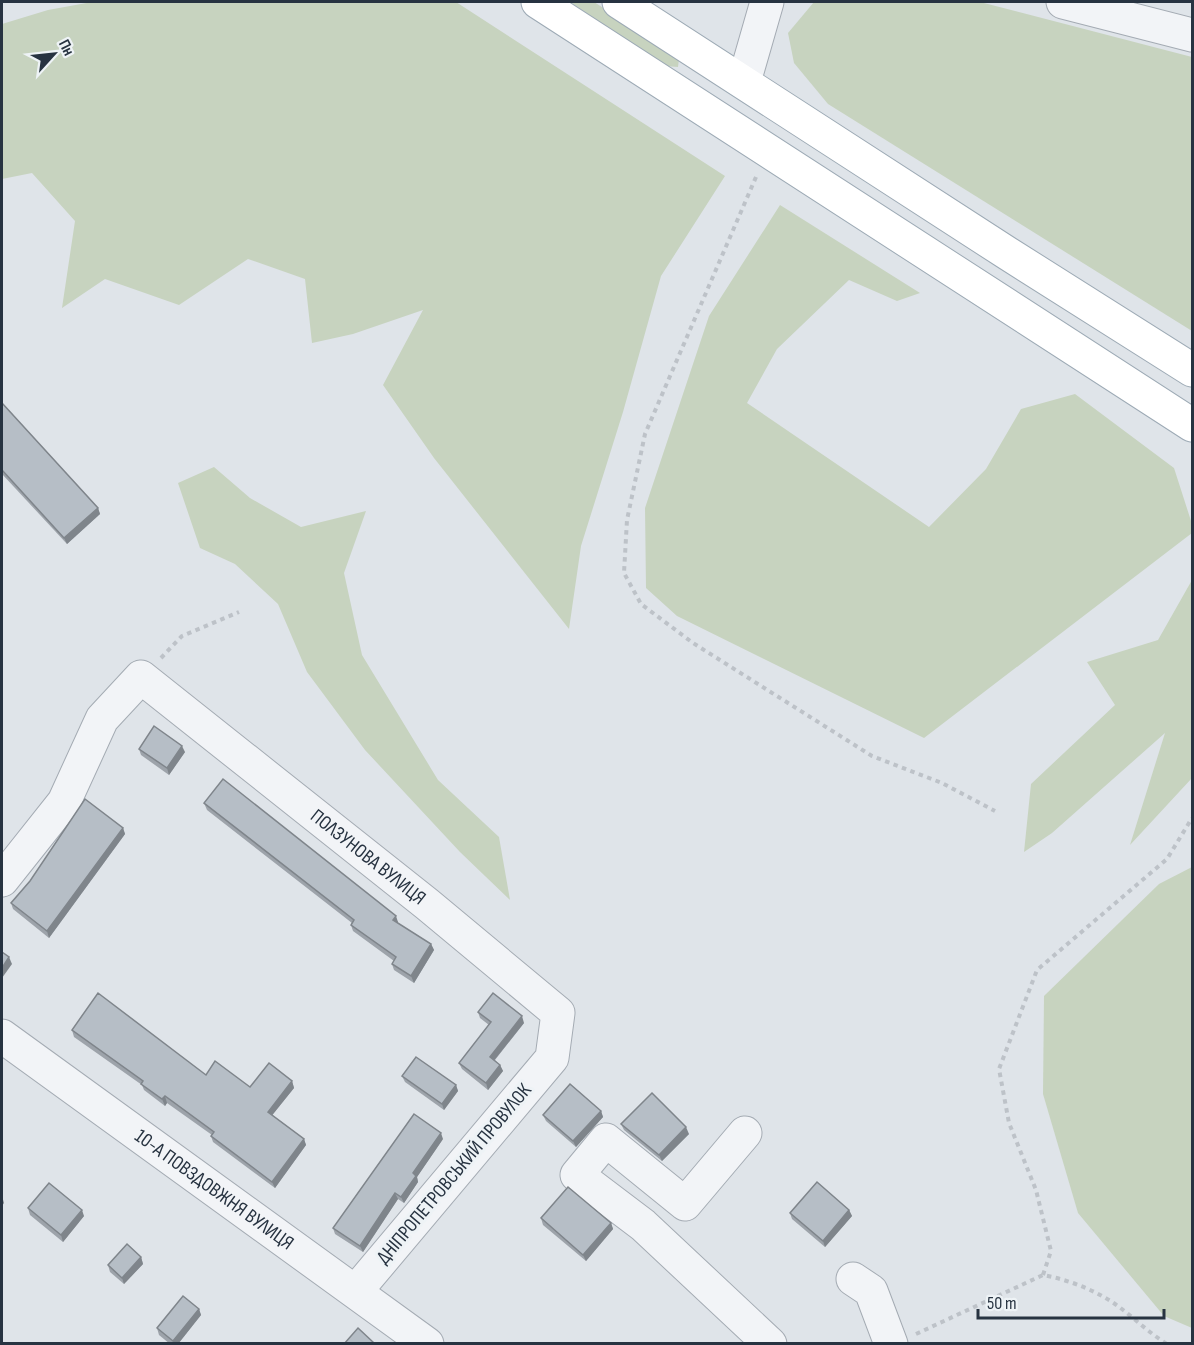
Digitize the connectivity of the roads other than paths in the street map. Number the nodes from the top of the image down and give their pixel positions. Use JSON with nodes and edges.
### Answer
{"nodes":[{"id":1,"x":538,"y":2,"type":"edge"},
{"id":2,"x":619,"y":2,"type":"edge"},
{"id":3,"x":767,"y":2,"type":"edge"},
{"id":4,"x":1063,"y":2,"type":"edge"},
{"id":5,"x":1192,"y":35,"type":"edge"},
{"id":6,"x":744,"y":82,"type":"junction"},
{"id":7,"x":1192,"y":370,"type":"edge"},
{"id":8,"x":1192,"y":425,"type":"edge"},
{"id":9,"x":2,"y":880,"type":"edge"},
{"id":10,"x":2,"y":1036,"type":"edge"},
{"id":11,"x":552,"y":1058,"type":"joint"},
{"id":12,"x":745,"y":1133,"type":"dead end"},
{"id":13,"x":853,"y":1279,"type":"dead end"},
{"id":14,"x":356,"y":1291,"type":"junction"},
{"id":15,"x":899,"y":1341,"type":"edge"},
{"id":16,"x":427,"y":1344,"type":"edge"},
{"id":17,"x":770,"y":1344,"type":"edge"}],
"edges":[{"from":1,"to":8,"type":"main road"},
{"from":2,"to":6,"type":"main road"},
{"from":3,"to":6,"type":"street"},
{"from":4,"to":5,"type":"street"},
{"from":6,"to":7,"type":"main road"},
{"from":9,"to":11,"type":"street","name":"ПОЛЗУНОВА ВУЛИЦЯ"},
{"from":10,"to":14,"type":"street","name":"10-А ПОВЗДОВЖНЯ ВУЛИЦЯ"},
{"from":11,"to":14,"type":"street","name":"ДНІПРОПЕТРОВСЬКИЙ ПРОВУЛОК"},
{"from":12,"to":17,"type":"street"},
{"from":13,"to":15,"type":"street"},
{"from":14,"to":16,"type":"street","name":"10-А ПОВЗДОВЖНЯ ВУЛИЦЯ"}]}
